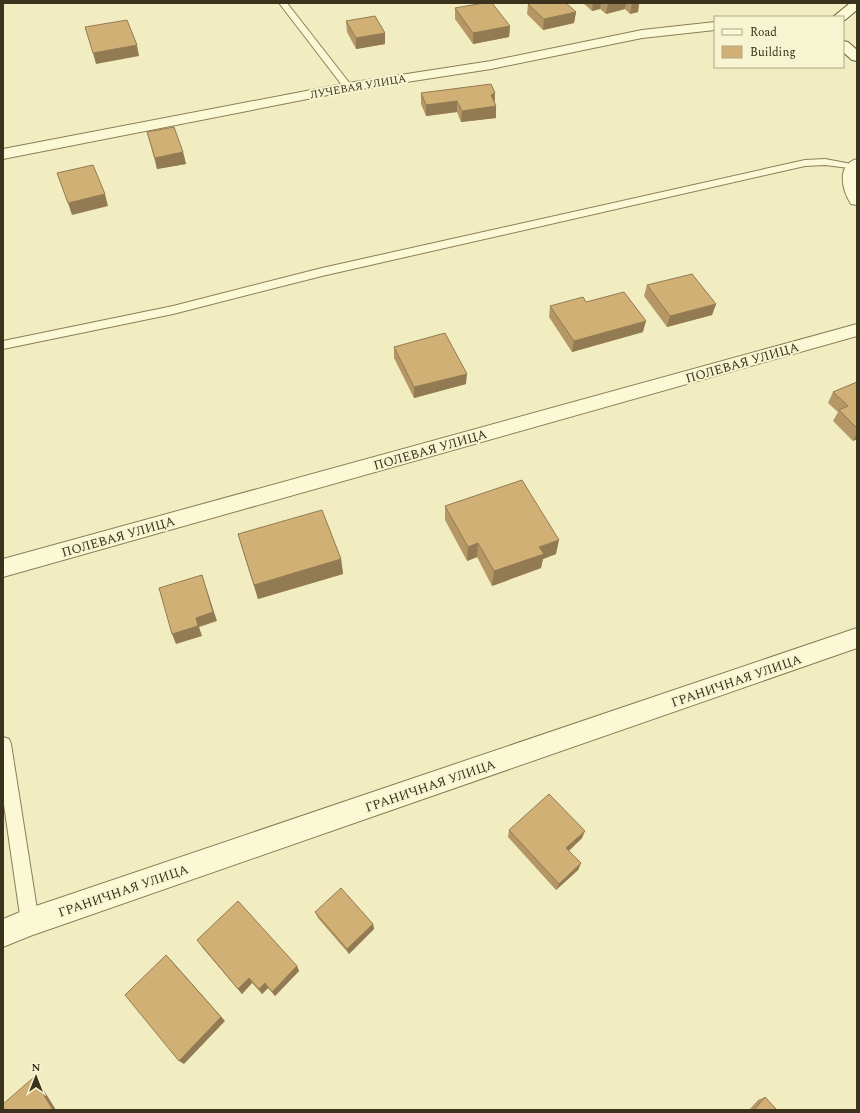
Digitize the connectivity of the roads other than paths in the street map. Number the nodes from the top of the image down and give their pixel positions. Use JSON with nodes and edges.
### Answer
{"nodes":[{"id":1,"x":283,"y":3,"type":"edge"},
{"id":2,"x":857,"y":4,"type":"edge"},
{"id":3,"x":842,"y":16,"type":"edge"},
{"id":4,"x":714,"y":26,"type":"edge"},
{"id":5,"x":844,"y":46,"type":"edge"},
{"id":6,"x":857,"y":57,"type":"edge"},
{"id":7,"x":348,"y":87,"type":"junction"},
{"id":8,"x":3,"y":154,"type":"edge"},
{"id":9,"x":856,"y":165,"type":"edge"},
{"id":10,"x":857,"y":200,"type":"edge"},
{"id":11,"x":857,"y":330,"type":"edge"},
{"id":12,"x":3,"y":345,"type":"edge"},
{"id":13,"x":3,"y":568,"type":"edge"},
{"id":14,"x":857,"y":638,"type":"edge"},
{"id":15,"x":3,"y":744,"type":"edge"},
{"id":16,"x":30,"y":922,"type":"junction"},
{"id":17,"x":3,"y":933,"type":"edge"}],
"edges":[{"from":1,"to":7,"type":"lane"},
{"from":2,"to":3,"type":"street"},
{"from":4,"to":7,"type":"street","name":"ЛУЧЕВАЯ УЛИЦА"},
{"from":5,"to":6,"type":"street"},
{"from":7,"to":8,"type":"street","name":"ЛУЧЕВАЯ УЛИЦА"},
{"from":9,"to":10,"type":"street"},
{"from":9,"to":12,"type":"lane"},
{"from":11,"to":13,"type":"street","name":"ПОЛЕВАЯ УЛИЦА"},
{"from":14,"to":16,"type":"street","name":"ГРАНИЧНАЯ УЛИЦА"},
{"from":15,"to":16,"type":"lane"},
{"from":16,"to":17,"type":"street","name":"ГРАНИЧНАЯ УЛИЦА"}]}
